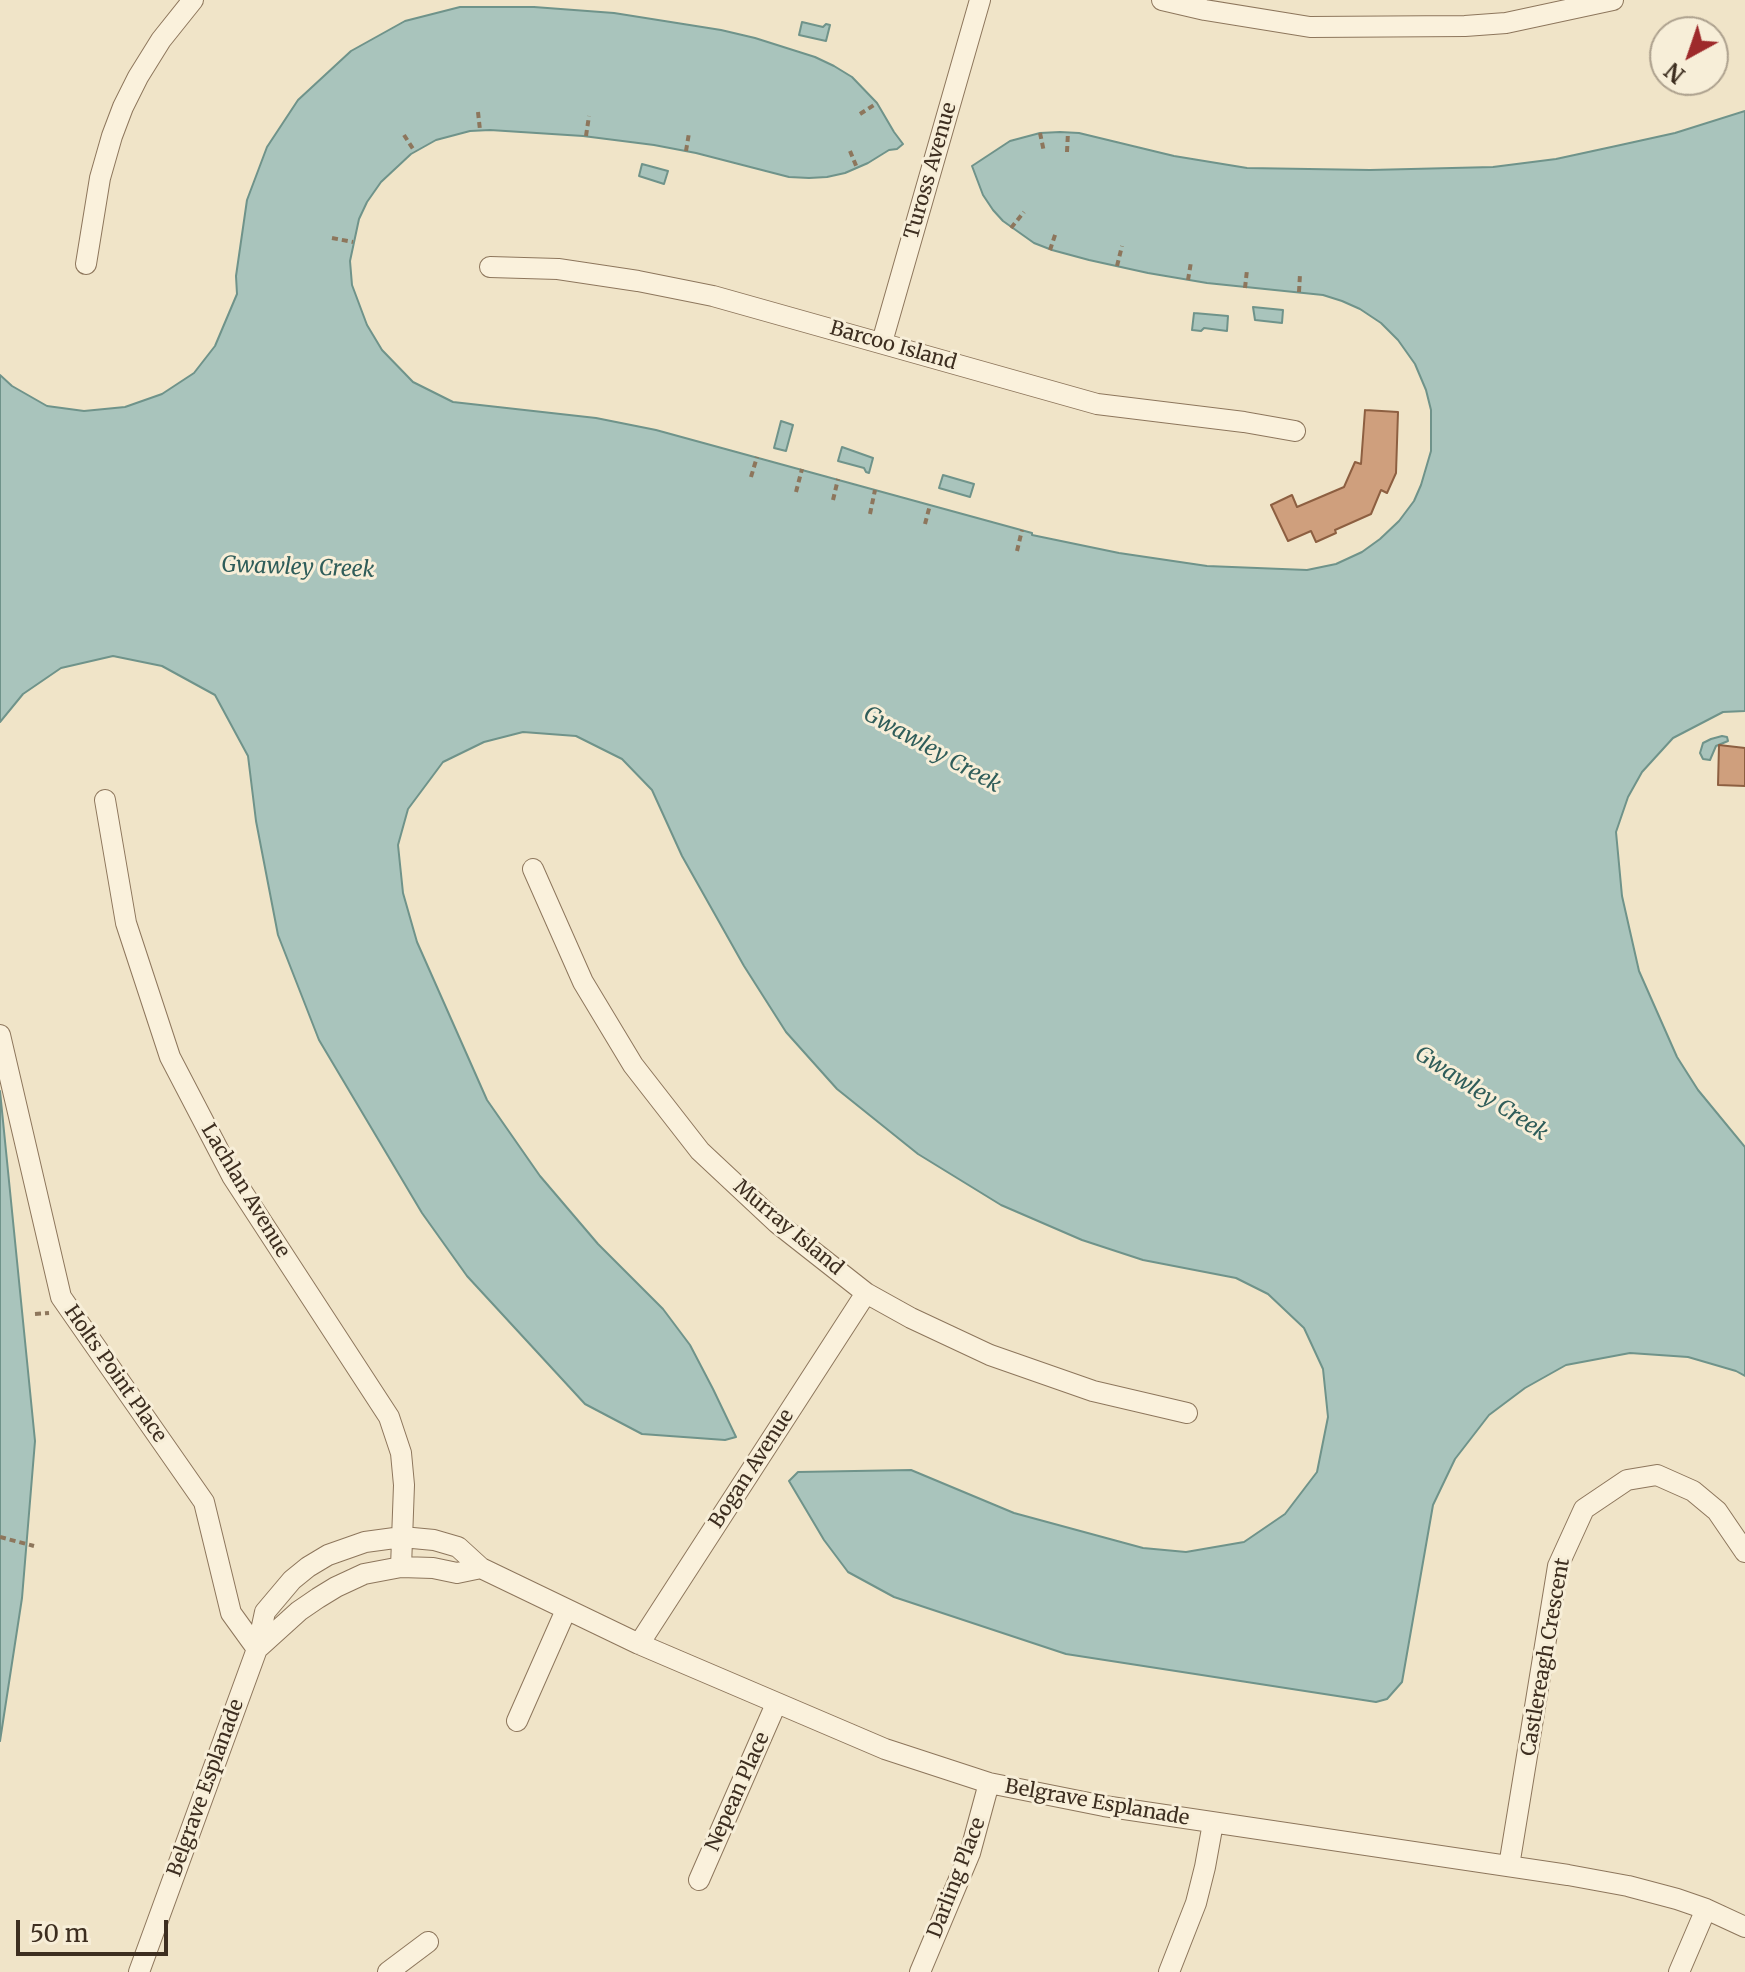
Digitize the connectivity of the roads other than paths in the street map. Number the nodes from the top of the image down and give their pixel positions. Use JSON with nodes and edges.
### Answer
{"nodes":[{"id":1,"x":193,"y":0,"type":"edge"},
{"id":2,"x":980,"y":0,"type":"edge"},
{"id":3,"x":1162,"y":0,"type":"edge"},
{"id":4,"x":1613,"y":0,"type":"edge"},
{"id":5,"x":1583,"y":3,"type":"edge"},
{"id":6,"x":1206,"y":5,"type":"edge"},
{"id":7,"x":86,"y":264,"type":"dead end"},
{"id":8,"x":490,"y":267,"type":"dead end"},
{"id":9,"x":882,"y":342,"type":"junction"},
{"id":10,"x":1295,"y":431,"type":"dead end"},
{"id":11,"x":105,"y":800,"type":"dead end"},
{"id":12,"x":533,"y":869,"type":"dead end"},
{"id":13,"x":0,"y":1035,"type":"edge"},
{"id":14,"x":866,"y":1293,"type":"junction"},
{"id":15,"x":1187,"y":1413,"type":"dead end"},
{"id":16,"x":402,"y":1537,"type":"junction"},
{"id":17,"x":1745,"y":1552,"type":"edge"},
{"id":18,"x":401,"y":1567,"type":"junction"},
{"id":19,"x":481,"y":1568,"type":"junction"},
{"id":20,"x":566,"y":1610,"type":"junction"},
{"id":21,"x":639,"y":1644,"type":"junction"},
{"id":22,"x":257,"y":1649,"type":"junction"},
{"id":23,"x":776,"y":1704,"type":"junction"},
{"id":24,"x":517,"y":1721,"type":"dead end"},
{"id":25,"x":989,"y":1783,"type":"junction"},
{"id":26,"x":1213,"y":1823,"type":"junction"},
{"id":27,"x":1509,"y":1866,"type":"junction"},
{"id":28,"x":699,"y":1880,"type":"dead end"},
{"id":29,"x":1706,"y":1909,"type":"junction"},
{"id":30,"x":1745,"y":1927,"type":"edge"},
{"id":31,"x":428,"y":1942,"type":"dead end"},
{"id":32,"x":139,"y":1972,"type":"edge"},
{"id":33,"x":388,"y":1972,"type":"edge"},
{"id":34,"x":920,"y":1972,"type":"edge"},
{"id":35,"x":1169,"y":1972,"type":"edge"},
{"id":36,"x":1679,"y":1972,"type":"edge"}],
"edges":[{"from":1,"to":7,"type":"street"},
{"from":2,"to":9,"type":"street","name":"Tuross Avenue"},
{"from":3,"to":6,"type":"street"},
{"from":4,"to":5,"type":"street"},
{"from":5,"to":6,"type":"street"},
{"from":8,"to":9,"type":"street","name":"Barcoo Island"},
{"from":9,"to":10,"type":"street","name":"Barcoo Island"},
{"from":11,"to":16,"type":"street","name":"Lachlan Avenue"},
{"from":12,"to":14,"type":"street","name":"Murray Island"},
{"from":13,"to":22,"type":"street","name":"Holts Point Place"},
{"from":14,"to":15,"type":"street","name":"Murray Island"},
{"from":14,"to":21,"type":"street","name":"Bogan Avenue"},
{"from":16,"to":18,"type":"street","name":"Lachlan Avenue"},
{"from":16,"to":19,"type":"street","name":"Belgrave Esplanade"},
{"from":16,"to":22,"type":"street","name":"Belgrave Esplanade"},
{"from":17,"to":27,"type":"street","name":"Castlereagh Crescent"},
{"from":18,"to":19,"type":"street","name":"Belgrave Esplanade"},
{"from":18,"to":22,"type":"street","name":"Belgrave Esplanade"},
{"from":19,"to":20,"type":"street","name":"Belgrave Esplanade"},
{"from":20,"to":21,"type":"street","name":"Belgrave Esplanade"},
{"from":20,"to":24,"type":"street"},
{"from":21,"to":23,"type":"street","name":"Belgrave Esplanade"},
{"from":22,"to":32,"type":"street","name":"Belgrave Esplanade"},
{"from":23,"to":25,"type":"street","name":"Belgrave Esplanade"},
{"from":23,"to":28,"type":"street","name":"Nepean Place"},
{"from":25,"to":26,"type":"street","name":"Belgrave Esplanade"},
{"from":25,"to":34,"type":"street","name":"Darling Place"},
{"from":26,"to":27,"type":"street","name":"Belgrave Esplanade"},
{"from":26,"to":35,"type":"street"},
{"from":27,"to":29,"type":"street","name":"Belgrave Esplanade"},
{"from":29,"to":30,"type":"street","name":"Belgrave Esplanade"},
{"from":29,"to":36,"type":"street"},
{"from":31,"to":33,"type":"street"}]}
